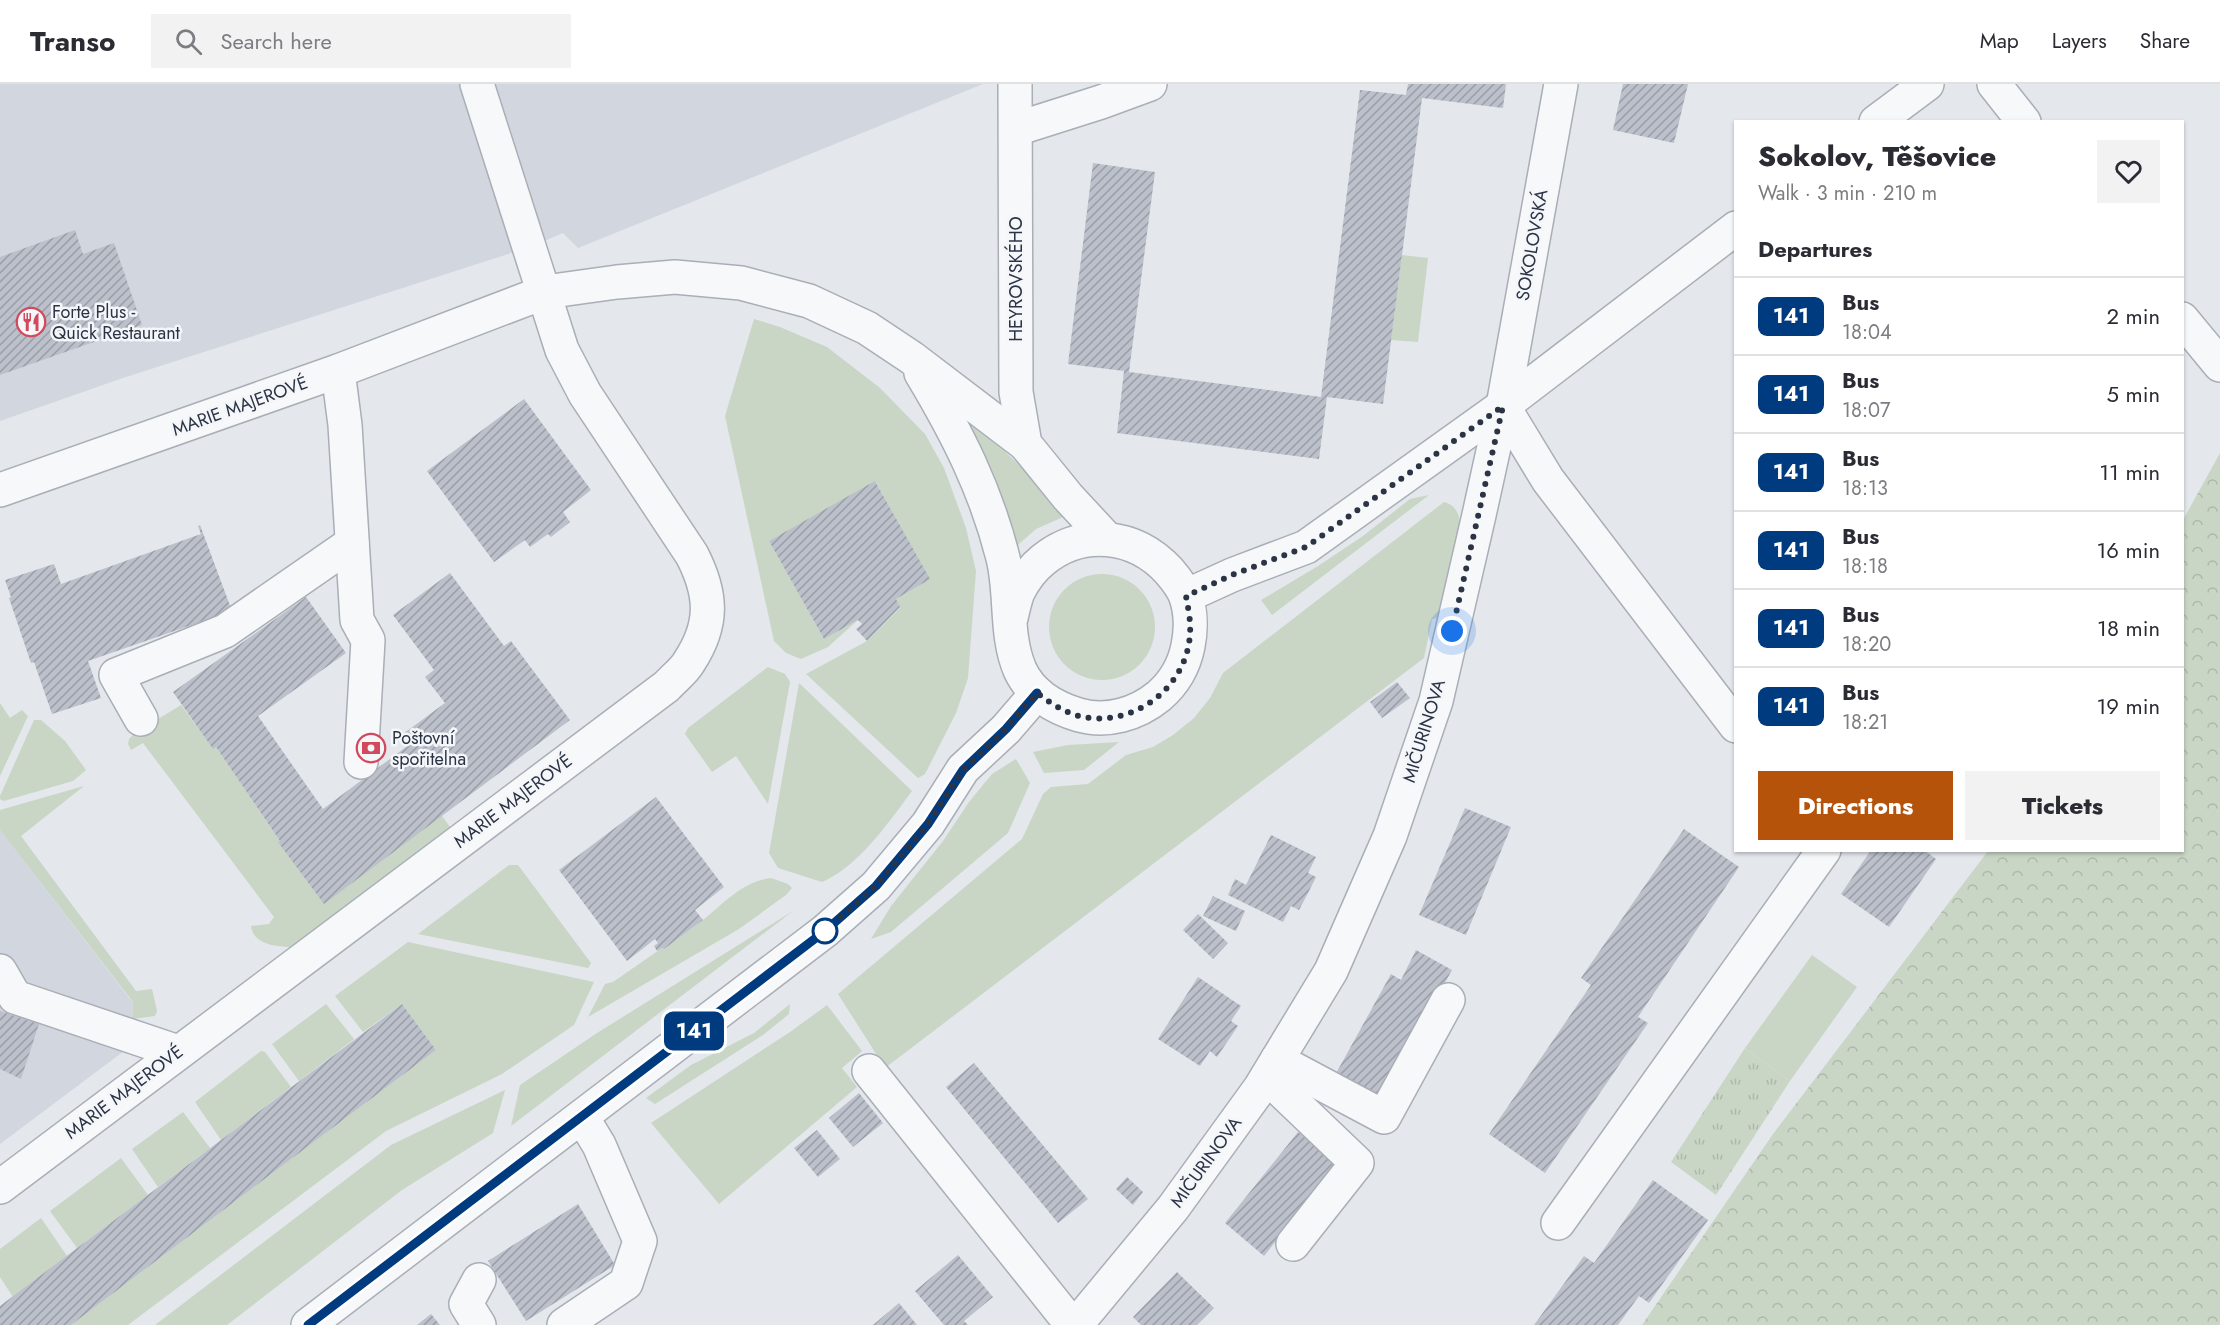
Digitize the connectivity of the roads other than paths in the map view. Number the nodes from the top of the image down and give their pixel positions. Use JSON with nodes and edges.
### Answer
{"nodes":[{"id":1,"x":477,"y":84,"type":"edge"},
{"id":2,"x":1015,"y":84,"type":"edge"},
{"id":3,"x":1150,"y":84,"type":"edge"},
{"id":4,"x":1561,"y":84,"type":"edge"},
{"id":5,"x":1927,"y":84,"type":"edge"},
{"id":6,"x":1994,"y":84,"type":"edge"},
{"id":7,"x":1879,"y":120,"type":"edge"},
{"id":8,"x":2022,"y":120,"type":"edge"},
{"id":9,"x":1016,"y":129,"type":"junction"},
{"id":10,"x":1734,"y":230,"type":"edge"},
{"id":11,"x":545,"y":292,"type":"junction"},
{"id":12,"x":2184,"y":321,"type":"edge"},
{"id":13,"x":912,"y":358,"type":"junction"},
{"id":14,"x":2220,"y":365,"type":"edge"},
{"id":15,"x":338,"y":371,"type":"junction"},
{"id":16,"x":1503,"y":406,"type":"junction"},
{"id":17,"x":1025,"y":444,"type":"junction"},
{"id":18,"x":0,"y":490,"type":"edge"},
{"id":19,"x":1107,"y":538,"type":"junction"},
{"id":20,"x":352,"y":543,"type":"junction"},
{"id":21,"x":1186,"y":596,"type":"junction"},
{"id":22,"x":1011,"y":618,"type":"junction"},
{"id":23,"x":1037,"y":693,"type":"junction"},
{"id":24,"x":141,"y":719,"type":"dead end"},
{"id":25,"x":1734,"y":723,"type":"edge"},
{"id":26,"x":361,"y":762,"type":"dead end"},
{"id":27,"x":1823,"y":852,"type":"edge"},
{"id":28,"x":0,"y":971,"type":"edge"},
{"id":29,"x":1448,"y":1000,"type":"dead end"},
{"id":30,"x":178,"y":1052,"type":"junction"},
{"id":31,"x":1272,"y":1068,"type":"junction"},
{"id":32,"x":869,"y":1071,"type":"dead end"},
{"id":33,"x":582,"y":1118,"type":"junction"},
{"id":34,"x":0,"y":1187,"type":"edge"},
{"id":35,"x":1558,"y":1223,"type":"dead end"},
{"id":36,"x":1293,"y":1244,"type":"dead end"},
{"id":37,"x":479,"y":1280,"type":"dead end"},
{"id":38,"x":308,"y":1325,"type":"edge"},
{"id":39,"x":480,"y":1325,"type":"edge"},
{"id":40,"x":564,"y":1325,"type":"edge"},
{"id":41,"x":1074,"y":1325,"type":"edge"}],
"edges":[{"from":1,"to":11,"type":"street"},
{"from":2,"to":9,"type":"street","name":"HEYROVSKÉHO"},
{"from":3,"to":9,"type":"street"},
{"from":4,"to":16,"type":"street","name":"SOKOLOVSKÁ"},
{"from":5,"to":7,"type":"street"},
{"from":6,"to":8,"type":"street"},
{"from":9,"to":17,"type":"street","name":"HEYROVSKÉHO"},
{"from":10,"to":16,"type":"street"},
{"from":11,"to":13,"type":"street","name":"MARIE MAJEROVÉ"},
{"from":11,"to":15,"type":"street","name":"MARIE MAJEROVÉ"},
{"from":11,"to":30,"type":"street","name":"MARIE MAJEROVÉ"},
{"from":12,"to":14,"type":"street"},
{"from":13,"to":17,"type":"street"},
{"from":13,"to":22,"type":"street","name":"MARIE MAJEROVÉ"},
{"from":15,"to":18,"type":"street","name":"MARIE MAJEROVÉ"},
{"from":15,"to":20,"type":"street"},
{"from":16,"to":21,"type":"street"},
{"from":16,"to":25,"type":"street"},
{"from":16,"to":31,"type":"street","name":"MIČURINOVA"},
{"from":17,"to":19,"type":"street","name":"HEYROVSKÉHO"},
{"from":19,"to":21,"type":"street"},
{"from":19,"to":22,"type":"street"},
{"from":20,"to":24,"type":"street"},
{"from":20,"to":26,"type":"street"},
{"from":21,"to":23,"type":"street"},
{"from":22,"to":23,"type":"street"},
{"from":23,"to":33,"type":"street"},
{"from":27,"to":35,"type":"street"},
{"from":28,"to":30,"type":"street"},
{"from":29,"to":31,"type":"street"},
{"from":30,"to":34,"type":"street","name":"MARIE MAJEROVÉ"},
{"from":31,"to":36,"type":"street"},
{"from":31,"to":41,"type":"street","name":"MIČURINOVA"},
{"from":32,"to":41,"type":"street","name":"MIČURINOVA"},
{"from":33,"to":38,"type":"street"},
{"from":33,"to":40,"type":"street"},
{"from":37,"to":39,"type":"street"}]}
